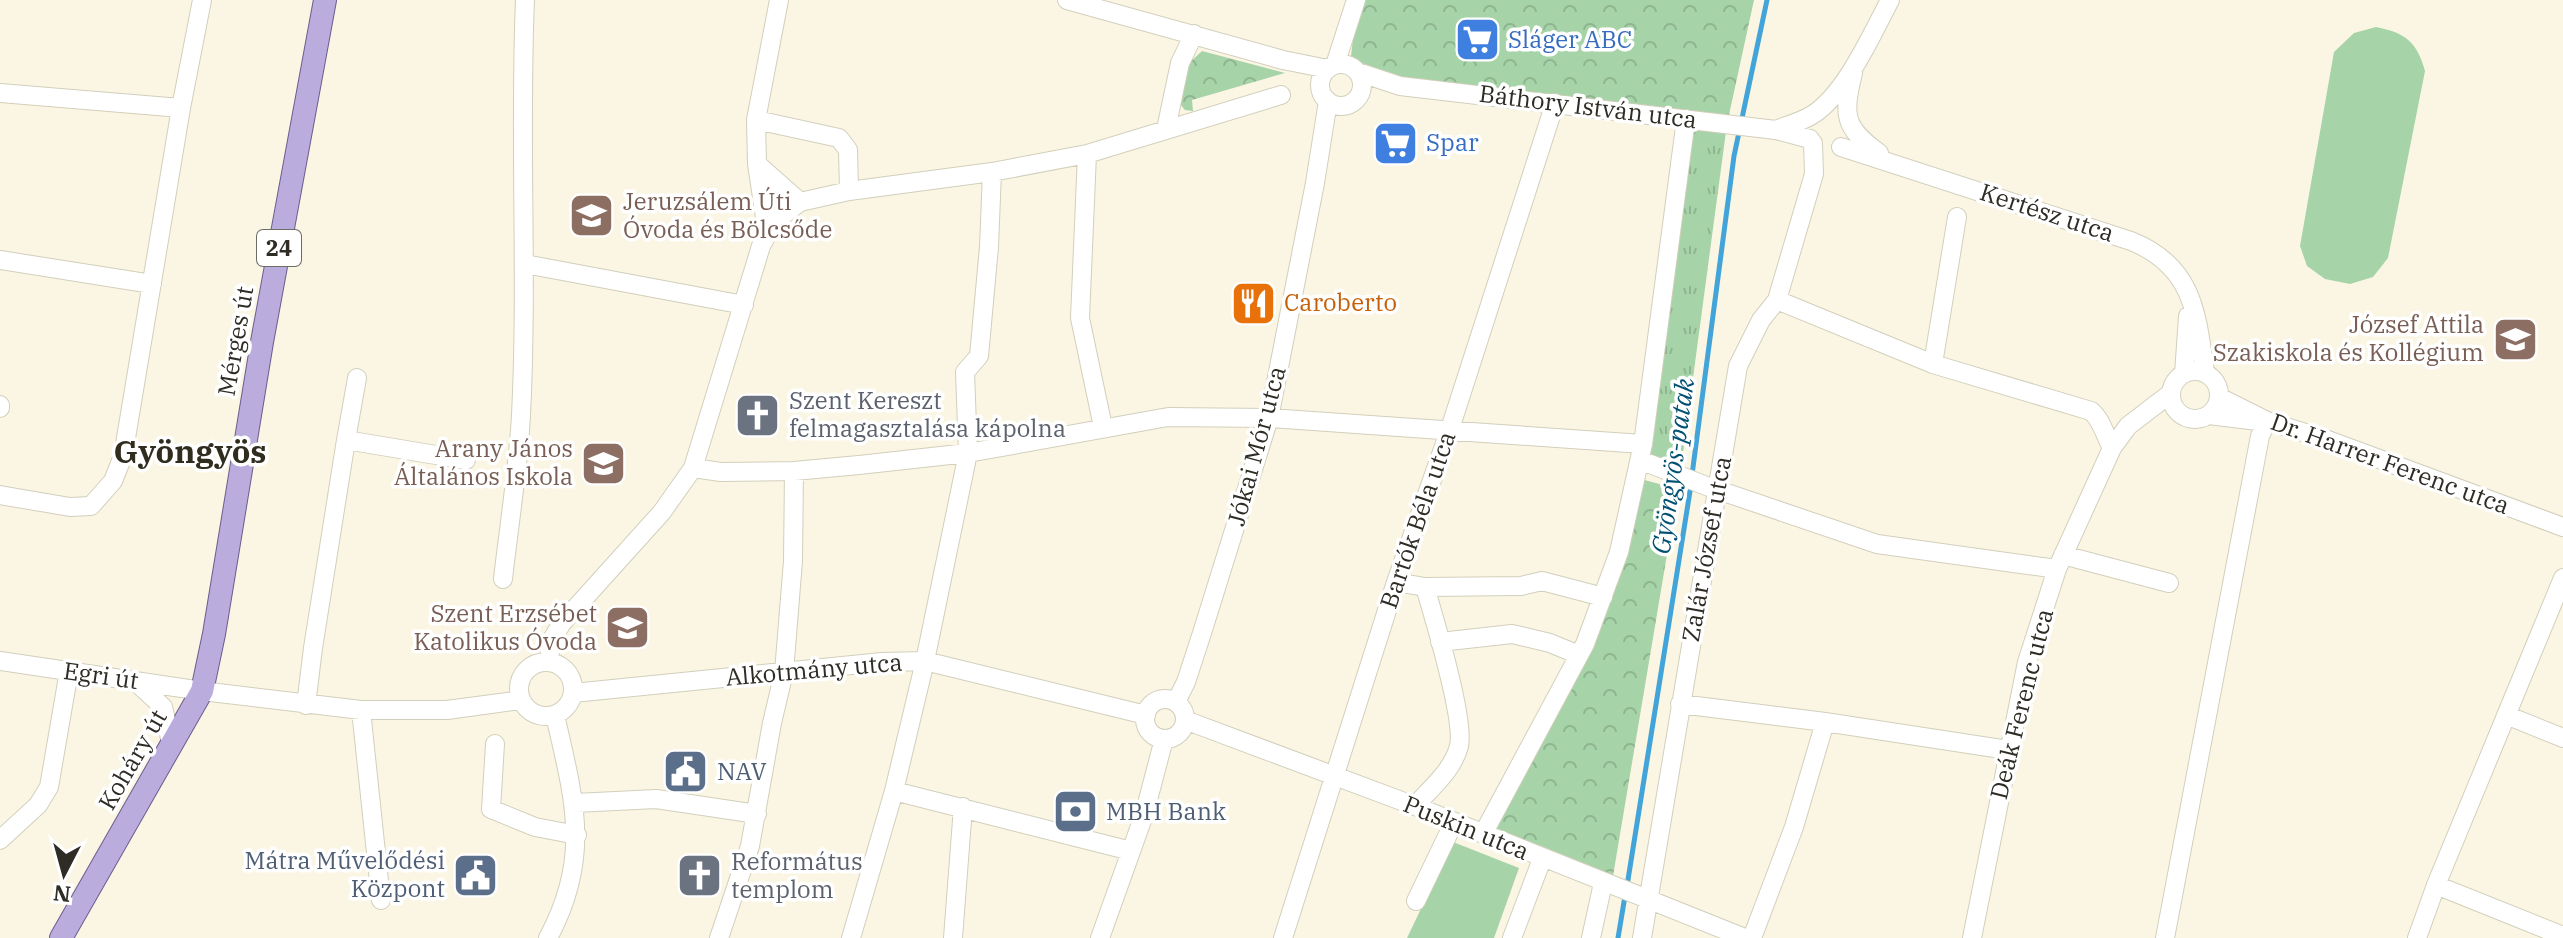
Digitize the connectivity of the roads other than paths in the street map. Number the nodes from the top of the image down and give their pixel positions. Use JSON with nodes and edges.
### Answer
{"nodes":[{"id":1,"x":202,"y":0,"type":"edge"},
{"id":2,"x":325,"y":0,"type":"edge"},
{"id":3,"x":525,"y":0,"type":"edge"},
{"id":4,"x":779,"y":0,"type":"edge"},
{"id":5,"x":1067,"y":0,"type":"edge"},
{"id":6,"x":1890,"y":0,"type":"edge"},
{"id":7,"x":1355,"y":5,"type":"edge"},
{"id":8,"x":1194,"y":34,"type":"junction"},
{"id":9,"x":1855,"y":65,"type":"junction"},
{"id":10,"x":1340,"y":82,"type":"junction"},
{"id":11,"x":0,"y":93,"type":"edge"},
{"id":12,"x":1281,"y":95,"type":"dead end"},
{"id":13,"x":1555,"y":103,"type":"junction"},
{"id":14,"x":181,"y":108,"type":"junction"},
{"id":15,"x":1817,"y":112,"type":"junction"},
{"id":16,"x":1686,"y":119,"type":"junction"},
{"id":17,"x":756,"y":120,"type":"junction"},
{"id":18,"x":1849,"y":123,"type":"junction"},
{"id":19,"x":1166,"y":129,"type":"junction"},
{"id":20,"x":1776,"y":130,"type":"junction"},
{"id":21,"x":1824,"y":145,"type":"junction"},
{"id":22,"x":1087,"y":154,"type":"junction"},
{"id":23,"x":757,"y":164,"type":"junction"},
{"id":24,"x":1895,"y":164,"type":"junction"},
{"id":25,"x":992,"y":172,"type":"junction"},
{"id":26,"x":849,"y":191,"type":"junction"},
{"id":27,"x":800,"y":202,"type":"junction"},
{"id":28,"x":1957,"y":217,"type":"dead end"},
{"id":29,"x":767,"y":231,"type":"junction"},
{"id":30,"x":0,"y":260,"type":"edge"},
{"id":31,"x":525,"y":264,"type":"junction"},
{"id":32,"x":152,"y":284,"type":"junction"},
{"id":33,"x":2185,"y":285,"type":"junction"},
{"id":34,"x":1777,"y":300,"type":"junction"},
{"id":35,"x":744,"y":305,"type":"junction"},
{"id":36,"x":1933,"y":364,"type":"junction"},
{"id":37,"x":2205,"y":373,"type":"junction"},
{"id":38,"x":2184,"y":374,"type":"junction"},
{"id":39,"x":357,"y":378,"type":"dead end"},
{"id":40,"x":2171,"y":393,"type":"junction"},
{"id":41,"x":2219,"y":397,"type":"junction"},
{"id":42,"x":2179,"y":414,"type":"junction"},
{"id":43,"x":2209,"y":415,"type":"junction"},
{"id":44,"x":1269,"y":418,"type":"junction"},
{"id":45,"x":2267,"y":421,"type":"junction"},
{"id":46,"x":1103,"y":427,"type":"junction"},
{"id":47,"x":1449,"y":432,"type":"junction"},
{"id":48,"x":346,"y":440,"type":"junction"},
{"id":49,"x":2117,"y":442,"type":"junction"},
{"id":50,"x":1641,"y":452,"type":"junction"},
{"id":51,"x":968,"y":453,"type":"junction"},
{"id":52,"x":466,"y":460,"type":"dead end"},
{"id":53,"x":693,"y":468,"type":"junction"},
{"id":54,"x":794,"y":471,"type":"junction"},
{"id":55,"x":1713,"y":489,"type":"junction"},
{"id":56,"x":0,"y":495,"type":"edge"},
{"id":57,"x":2563,"y":527,"type":"edge"},
{"id":58,"x":2060,"y":562,"type":"junction"},
{"id":59,"x":2563,"y":578,"type":"edge"},
{"id":60,"x":503,"y":579,"type":"dead end"},
{"id":61,"x":1396,"y":582,"type":"junction"},
{"id":62,"x":2169,"y":583,"type":"dead end"},
{"id":63,"x":1425,"y":587,"type":"junction"},
{"id":64,"x":1603,"y":597,"type":"junction"},
{"id":65,"x":1440,"y":642,"type":"junction"},
{"id":66,"x":1579,"y":655,"type":"junction"},
{"id":67,"x":0,"y":661,"type":"edge"},
{"id":68,"x":925,"y":661,"type":"junction"},
{"id":69,"x":549,"y":662,"type":"junction"},
{"id":70,"x":69,"y":671,"type":"junction"},
{"id":71,"x":784,"y":672,"type":"junction"},
{"id":72,"x":134,"y":680,"type":"junction"},
{"id":73,"x":202,"y":691,"type":"junction"},
{"id":74,"x":573,"y":693,"type":"junction"},
{"id":75,"x":521,"y":700,"type":"junction"},
{"id":76,"x":1176,"y":702,"type":"junction"},
{"id":77,"x":1680,"y":704,"type":"junction"},
{"id":78,"x":306,"y":705,"type":"junction"},
{"id":79,"x":361,"y":710,"type":"junction"},
{"id":80,"x":555,"y":715,"type":"junction"},
{"id":81,"x":1146,"y":715,"type":"junction"},
{"id":82,"x":2506,"y":715,"type":"junction"},
{"id":83,"x":1185,"y":720,"type":"junction"},
{"id":84,"x":1825,"y":722,"type":"junction"},
{"id":85,"x":2563,"y":738,"type":"edge"},
{"id":86,"x":1164,"y":739,"type":"junction"},
{"id":87,"x":495,"y":744,"type":"dead end"},
{"id":88,"x":172,"y":747,"type":"junction"},
{"id":89,"x":2008,"y":750,"type":"junction"},
{"id":90,"x":1335,"y":776,"type":"junction"},
{"id":91,"x":894,"y":791,"type":"junction"},
{"id":92,"x":575,"y":803,"type":"junction"},
{"id":93,"x":1415,"y":806,"type":"junction"},
{"id":94,"x":963,"y":807,"type":"junction"},
{"id":95,"x":757,"y":814,"type":"junction"},
{"id":96,"x":1454,"y":822,"type":"junction"},
{"id":97,"x":1483,"y":834,"type":"junction"},
{"id":98,"x":577,"y":835,"type":"junction"},
{"id":99,"x":0,"y":840,"type":"edge"},
{"id":100,"x":1131,"y":851,"type":"junction"},
{"id":101,"x":1542,"y":859,"type":"junction"},
{"id":102,"x":1605,"y":884,"type":"junction"},
{"id":103,"x":2436,"y":885,"type":"junction"},
{"id":104,"x":381,"y":900,"type":"dead end"},
{"id":105,"x":1645,"y":900,"type":"junction"},
{"id":106,"x":1416,"y":901,"type":"dead end"},
{"id":107,"x":2563,"y":936,"type":"edge"},
{"id":108,"x":61,"y":938,"type":"edge"},
{"id":109,"x":548,"y":938,"type":"edge"},
{"id":110,"x":719,"y":938,"type":"edge"},
{"id":111,"x":851,"y":938,"type":"edge"},
{"id":112,"x":953,"y":938,"type":"edge"},
{"id":113,"x":1100,"y":938,"type":"edge"},
{"id":114,"x":1283,"y":938,"type":"edge"},
{"id":115,"x":1512,"y":938,"type":"edge"},
{"id":116,"x":1591,"y":938,"type":"edge"},
{"id":117,"x":1642,"y":938,"type":"edge"},
{"id":118,"x":1745,"y":938,"type":"edge"},
{"id":119,"x":1752,"y":938,"type":"edge"},
{"id":120,"x":1972,"y":938,"type":"edge"},
{"id":121,"x":2165,"y":938,"type":"edge"},
{"id":122,"x":2417,"y":938,"type":"edge"}],
"edges":[{"from":1,"to":14,"type":"street"},
{"from":2,"to":73,"type":"main road","name":"Mérges út","number":"24"},
{"from":3,"to":31,"type":"street"},
{"from":4,"to":17,"type":"street"},
{"from":5,"to":8,"type":"street","name":"Báthory István utca"},
{"from":6,"to":9,"type":"street"},
{"from":7,"to":10,"type":"street","name":"Jókai Mór utca"},
{"from":8,"to":10,"type":"street","name":"Báthory István utca"},
{"from":8,"to":19,"type":"street"},
{"from":9,"to":15,"type":"street"},
{"from":9,"to":18,"type":"street"},
{"from":10,"to":13,"type":"street","name":"Báthory István utca"},
{"from":10,"to":44,"type":"street","name":"Jókai Mór utca"},
{"from":11,"to":14,"type":"street"},
{"from":12,"to":19,"type":"street"},
{"from":13,"to":16,"type":"street","name":"Báthory István utca"},
{"from":13,"to":47,"type":"street","name":"Bartók Béla utca"},
{"from":14,"to":32,"type":"street"},
{"from":15,"to":18,"type":"street"},
{"from":15,"to":20,"type":"street"},
{"from":15,"to":21,"type":"street"},
{"from":16,"to":20,"type":"street","name":"Báthory István utca"},
{"from":16,"to":50,"type":"street"},
{"from":17,"to":23,"type":"street"},
{"from":17,"to":26,"type":"street"},
{"from":18,"to":21,"type":"street"},
{"from":18,"to":24,"type":"street"},
{"from":19,"to":22,"type":"street"},
{"from":20,"to":21,"type":"street","name":"Báthory István utca"},
{"from":21,"to":24,"type":"street","name":"Kertész utca"},
{"from":21,"to":34,"type":"street","name":"Zalár József utca"},
{"from":22,"to":25,"type":"street"},
{"from":22,"to":46,"type":"street"},
{"from":23,"to":27,"type":"street"},
{"from":23,"to":29,"type":"street"},
{"from":24,"to":33,"type":"street","name":"Kertész utca"},
{"from":25,"to":26,"type":"street"},
{"from":25,"to":51,"type":"street"},
{"from":26,"to":27,"type":"street"},
{"from":27,"to":29,"type":"street"},
{"from":28,"to":36,"type":"street"},
{"from":29,"to":35,"type":"street"},
{"from":30,"to":32,"type":"street"},
{"from":31,"to":35,"type":"street"},
{"from":31,"to":60,"type":"street"},
{"from":32,"to":56,"type":"street"},
{"from":33,"to":37,"type":"street","name":"Kertész utca"},
{"from":33,"to":38,"type":"street"},
{"from":34,"to":36,"type":"street"},
{"from":34,"to":55,"type":"street","name":"Zalár József utca"},
{"from":35,"to":53,"type":"street"},
{"from":36,"to":49,"type":"street"},
{"from":37,"to":38,"type":"street"},
{"from":37,"to":41,"type":"street"},
{"from":38,"to":40,"type":"street"},
{"from":39,"to":48,"type":"street"},
{"from":40,"to":42,"type":"street"},
{"from":40,"to":49,"type":"street"},
{"from":41,"to":43,"type":"street"},
{"from":41,"to":45,"type":"street","name":"Dr. Harrer Ferenc utca"},
{"from":42,"to":43,"type":"street"},
{"from":42,"to":49,"type":"street"},
{"from":43,"to":45,"type":"street"},
{"from":44,"to":46,"type":"street"},
{"from":44,"to":47,"type":"street"},
{"from":44,"to":76,"type":"street","name":"Jókai Mór utca"},
{"from":45,"to":57,"type":"street","name":"Dr. Harrer Ferenc utca"},
{"from":45,"to":121,"type":"street"},
{"from":46,"to":51,"type":"street"},
{"from":47,"to":50,"type":"street"},
{"from":47,"to":61,"type":"street","name":"Bartók Béla utca"},
{"from":48,"to":52,"type":"street"},
{"from":48,"to":78,"type":"street"},
{"from":49,"to":58,"type":"street","name":"Deák Ferenc utca"},
{"from":50,"to":55,"type":"street"},
{"from":50,"to":64,"type":"street"},
{"from":51,"to":54,"type":"street"},
{"from":51,"to":68,"type":"street"},
{"from":53,"to":54,"type":"street"},
{"from":53,"to":69,"type":"street"},
{"from":54,"to":71,"type":"street"},
{"from":55,"to":58,"type":"street"},
{"from":55,"to":77,"type":"street","name":"Zalár József utca"},
{"from":58,"to":62,"type":"street"},
{"from":58,"to":89,"type":"street","name":"Deák Ferenc utca"},
{"from":59,"to":82,"type":"street"},
{"from":61,"to":63,"type":"street"},
{"from":61,"to":90,"type":"street","name":"Bartók Béla utca"},
{"from":63,"to":64,"type":"street"},
{"from":63,"to":65,"type":"street"},
{"from":64,"to":66,"type":"street"},
{"from":65,"to":66,"type":"street"},
{"from":65,"to":93,"type":"street"},
{"from":66,"to":97,"type":"street"},
{"from":67,"to":70,"type":"street","name":"Egri út"},
{"from":68,"to":71,"type":"street","name":"Alkotmány utca"},
{"from":68,"to":81,"type":"street","name":"Alkotmány utca"},
{"from":68,"to":91,"type":"street"},
{"from":69,"to":74,"type":"street"},
{"from":69,"to":75,"type":"street"},
{"from":70,"to":72,"type":"street","name":"Egri út"},
{"from":70,"to":99,"type":"street"},
{"from":71,"to":74,"type":"street","name":"Alkotmány utca"},
{"from":71,"to":95,"type":"street"},
{"from":72,"to":73,"type":"street","name":"Egri út"},
{"from":72,"to":88,"type":"street"},
{"from":73,"to":78,"type":"street"},
{"from":73,"to":88,"type":"main road","name":"Koháry út","number":"24"},
{"from":74,"to":80,"type":"street"},
{"from":75,"to":79,"type":"street"},
{"from":75,"to":80,"type":"street"},
{"from":76,"to":81,"type":"street"},
{"from":76,"to":83,"type":"street"},
{"from":77,"to":84,"type":"street"},
{"from":77,"to":105,"type":"street","name":"Zalár József utca"},
{"from":78,"to":79,"type":"street"},
{"from":79,"to":104,"type":"street"},
{"from":80,"to":92,"type":"street"},
{"from":81,"to":86,"type":"street"},
{"from":82,"to":85,"type":"street"},
{"from":82,"to":103,"type":"street"},
{"from":83,"to":86,"type":"street"},
{"from":83,"to":90,"type":"street","name":"Puskin utca"},
{"from":84,"to":89,"type":"street"},
{"from":84,"to":119,"type":"street"},
{"from":86,"to":100,"type":"street"},
{"from":87,"to":98,"type":"street"},
{"from":88,"to":108,"type":"main road","name":"Koháry út","number":"24"},
{"from":89,"to":120,"type":"street","name":"Deák Ferenc utca"},
{"from":90,"to":93,"type":"street","name":"Puskin utca"},
{"from":90,"to":114,"type":"street","name":"Bartók Béla utca"},
{"from":91,"to":94,"type":"street"},
{"from":91,"to":111,"type":"street"},
{"from":92,"to":95,"type":"street"},
{"from":92,"to":98,"type":"street"},
{"from":93,"to":96,"type":"street","name":"Puskin utca"},
{"from":94,"to":100,"type":"street"},
{"from":94,"to":112,"type":"street"},
{"from":95,"to":110,"type":"street"},
{"from":96,"to":97,"type":"street","name":"Puskin utca"},
{"from":96,"to":106,"type":"street"},
{"from":97,"to":101,"type":"street","name":"Puskin utca"},
{"from":98,"to":109,"type":"street"},
{"from":100,"to":113,"type":"street"},
{"from":101,"to":102,"type":"street","name":"Puskin utca"},
{"from":101,"to":115,"type":"street"},
{"from":102,"to":105,"type":"street","name":"Puskin utca"},
{"from":102,"to":116,"type":"street"},
{"from":103,"to":107,"type":"street"},
{"from":103,"to":122,"type":"street"},
{"from":105,"to":117,"type":"street","name":"Zalár József utca"},
{"from":105,"to":118,"type":"street","name":"Puskin utca"}]}
